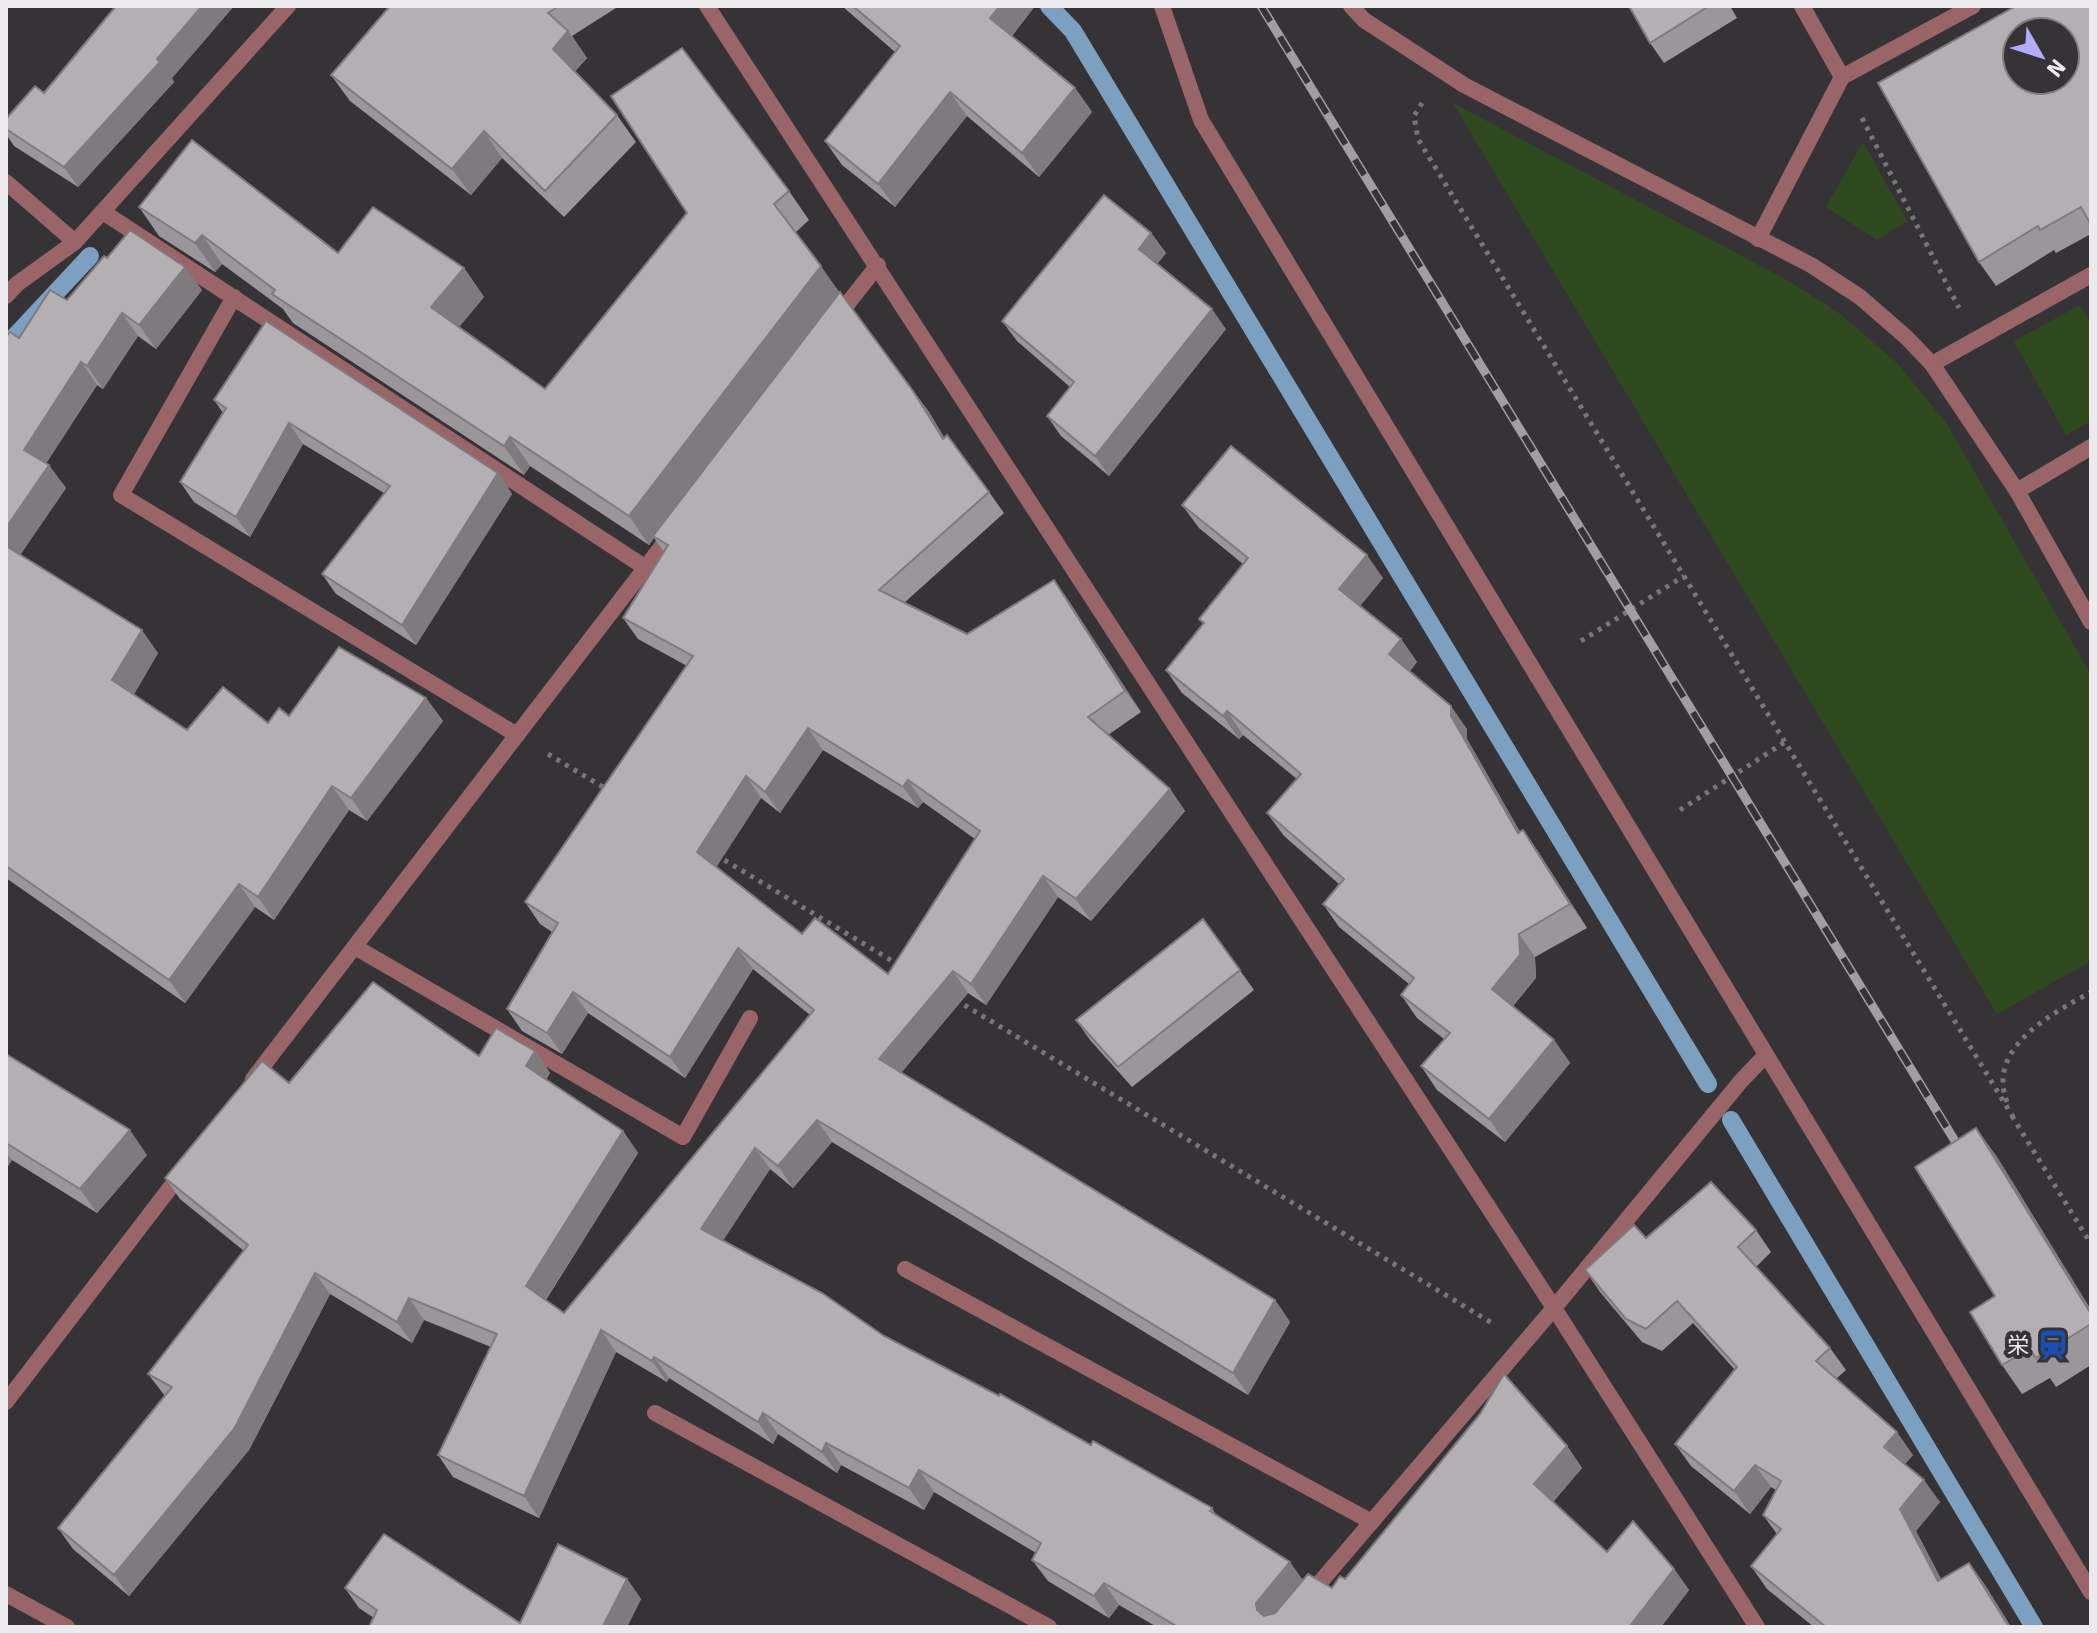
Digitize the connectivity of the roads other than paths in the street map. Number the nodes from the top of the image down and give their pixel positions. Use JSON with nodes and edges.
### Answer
{"nodes":[{"id":1,"x":288,"y":6,"type":"edge"},
{"id":2,"x":707,"y":6,"type":"edge"},
{"id":3,"x":1162,"y":6,"type":"edge"},
{"id":4,"x":1351,"y":6,"type":"edge"},
{"id":5,"x":1802,"y":6,"type":"edge"},
{"id":6,"x":1973,"y":6,"type":"edge"},
{"id":7,"x":1842,"y":77,"type":"junction"},
{"id":8,"x":6,"y":182,"type":"edge"},
{"id":9,"x":103,"y":212,"type":"junction"},
{"id":10,"x":1758,"y":239,"type":"junction"},
{"id":11,"x":75,"y":242,"type":"junction"},
{"id":12,"x":878,"y":265,"type":"junction"},
{"id":13,"x":2091,"y":275,"type":"edge"},
{"id":14,"x":6,"y":296,"type":"edge"},
{"id":15,"x":234,"y":297,"type":"junction"},
{"id":16,"x":828,"y":330,"type":"edge"},
{"id":17,"x":1932,"y":364,"type":"junction"},
{"id":18,"x":2091,"y":447,"type":"edge"},
{"id":19,"x":2017,"y":491,"type":"junction"},
{"id":20,"x":684,"y":517,"type":"edge"},
{"id":21,"x":646,"y":568,"type":"junction"},
{"id":22,"x":2091,"y":622,"type":"edge"},
{"id":23,"x":517,"y":735,"type":"junction"},
{"id":24,"x":355,"y":947,"type":"junction"},
{"id":25,"x":750,"y":1018,"type":"dead end"},
{"id":26,"x":1766,"y":1055,"type":"junction"},
{"id":27,"x":238,"y":1099,"type":"edge"},
{"id":28,"x":190,"y":1162,"type":"edge"},
{"id":29,"x":905,"y":1269,"type":"dead end"},
{"id":30,"x":1554,"y":1308,"type":"junction"},
{"id":31,"x":9,"y":1392,"type":"edge"},
{"id":32,"x":655,"y":1413,"type":"dead end"},
{"id":33,"x":1372,"y":1522,"type":"junction"},
{"id":34,"x":2091,"y":1592,"type":"edge"},
{"id":35,"x":6,"y":1594,"type":"edge"},
{"id":36,"x":67,"y":1627,"type":"edge"},
{"id":37,"x":1049,"y":1627,"type":"edge"},
{"id":38,"x":1282,"y":1627,"type":"edge"},
{"id":39,"x":1757,"y":1627,"type":"edge"}],
"edges":[{"from":1,"to":9,"type":"street"},
{"from":2,"to":12,"type":"street"},
{"from":3,"to":26,"type":"street"},
{"from":4,"to":10,"type":"street"},
{"from":5,"to":7,"type":"street"},
{"from":6,"to":7,"type":"street"},
{"from":7,"to":10,"type":"street"},
{"from":8,"to":11,"type":"street"},
{"from":9,"to":11,"type":"street"},
{"from":9,"to":15,"type":"street"},
{"from":10,"to":17,"type":"street"},
{"from":11,"to":14,"type":"street"},
{"from":12,"to":16,"type":"street"},
{"from":12,"to":30,"type":"street"},
{"from":13,"to":17,"type":"street"},
{"from":15,"to":21,"type":"street"},
{"from":15,"to":23,"type":"street"},
{"from":17,"to":19,"type":"street"},
{"from":18,"to":19,"type":"street"},
{"from":19,"to":22,"type":"street"},
{"from":20,"to":21,"type":"street"},
{"from":21,"to":23,"type":"street"},
{"from":23,"to":24,"type":"street"},
{"from":24,"to":25,"type":"street"},
{"from":24,"to":27,"type":"street"},
{"from":26,"to":30,"type":"street"},
{"from":26,"to":34,"type":"street"},
{"from":28,"to":31,"type":"street"},
{"from":29,"to":33,"type":"street"},
{"from":30,"to":33,"type":"street"},
{"from":30,"to":39,"type":"street"},
{"from":32,"to":37,"type":"street"},
{"from":33,"to":38,"type":"street"},
{"from":35,"to":36,"type":"street"}]}
